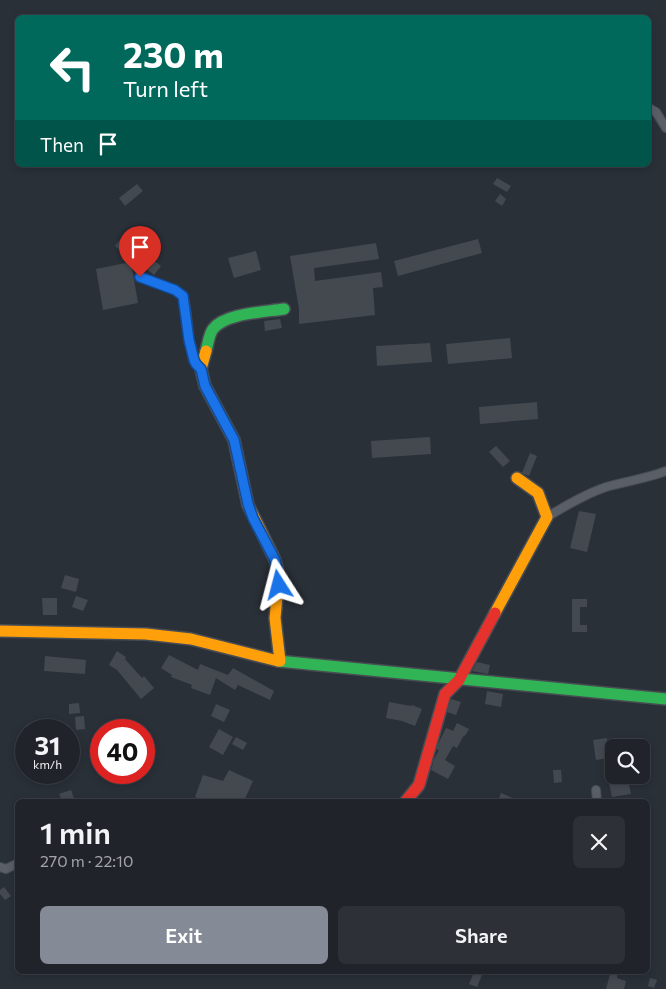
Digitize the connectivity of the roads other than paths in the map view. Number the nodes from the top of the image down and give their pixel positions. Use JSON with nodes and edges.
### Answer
{"nodes":[{"id":1,"x":651,"y":109,"type":"edge"},
{"id":2,"x":666,"y":128,"type":"edge"},
{"id":3,"x":140,"y":277,"type":"dead end"},
{"id":4,"x":284,"y":310,"type":"dead end"},
{"id":5,"x":201,"y":369,"type":"junction"},
{"id":6,"x":666,"y":471,"type":"edge"},
{"id":7,"x":517,"y":478,"type":"dead end"},
{"id":8,"x":547,"y":517,"type":"junction"},
{"id":9,"x":0,"y":630,"type":"edge"},
{"id":10,"x":280,"y":661,"type":"junction"},
{"id":11,"x":459,"y":680,"type":"junction"},
{"id":12,"x":666,"y":699,"type":"edge"},
{"id":13,"x":596,"y":790,"type":"dead end"},
{"id":14,"x":408,"y":799,"type":"edge"},
{"id":15,"x":597,"y":799,"type":"edge"},
{"id":16,"x":15,"y":864,"type":"edge"},
{"id":17,"x":0,"y":867,"type":"edge"}],
"edges":[{"from":1,"to":2,"type":"street"},
{"from":3,"to":5,"type":"street"},
{"from":4,"to":5,"type":"street"},
{"from":5,"to":10,"type":"street"},
{"from":6,"to":8,"type":"street"},
{"from":7,"to":8,"type":"street"},
{"from":8,"to":11,"type":"street"},
{"from":9,"to":10,"type":"street"},
{"from":10,"to":11,"type":"street"},
{"from":11,"to":12,"type":"street"},
{"from":11,"to":14,"type":"street"},
{"from":13,"to":15,"type":"street"},
{"from":16,"to":17,"type":"street"}]}
